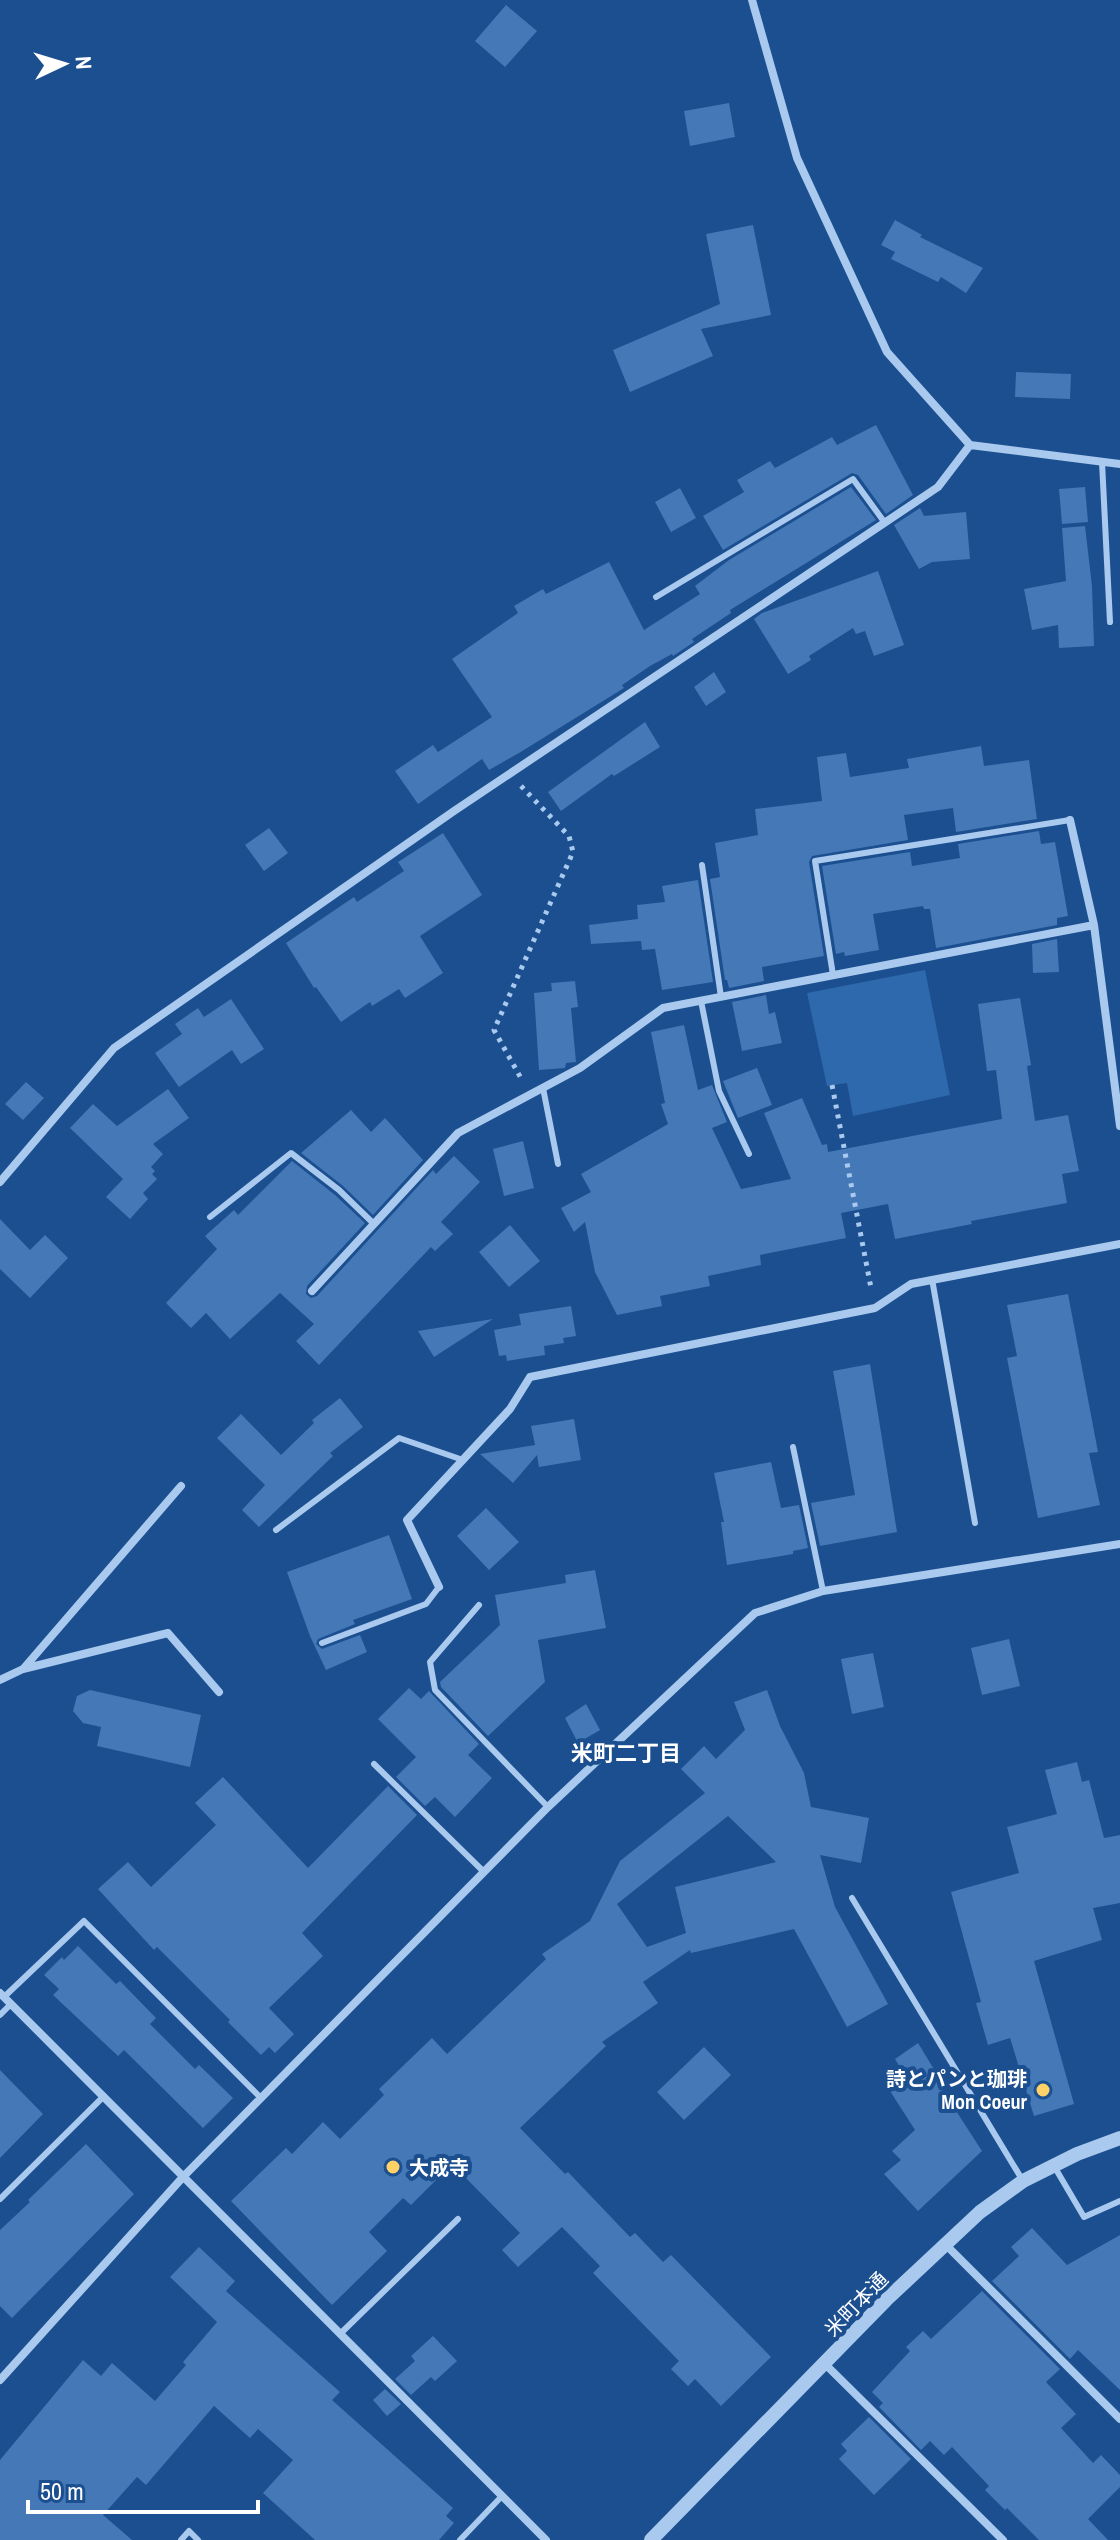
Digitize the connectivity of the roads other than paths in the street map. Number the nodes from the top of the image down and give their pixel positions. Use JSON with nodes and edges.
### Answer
{"nodes":[{"id":1,"x":752,"y":0,"type":"edge"},
{"id":2,"x":970,"y":445,"type":"junction"},
{"id":3,"x":1102,"y":462,"type":"junction"},
{"id":4,"x":1120,"y":464,"type":"edge"},
{"id":5,"x":885,"y":523,"type":"junction"},
{"id":6,"x":656,"y":597,"type":"dead end"},
{"id":7,"x":1110,"y":622,"type":"dead end"},
{"id":8,"x":1070,"y":820,"type":"joint"},
{"id":9,"x":702,"y":865,"type":"dead end"},
{"id":10,"x":1094,"y":925,"type":"junction"},
{"id":11,"x":833,"y":975,"type":"junction"},
{"id":12,"x":721,"y":997,"type":"junction"},
{"id":13,"x":701,"y":1001,"type":"junction"},
{"id":14,"x":1116,"y":1061,"type":"edge"},
{"id":15,"x":543,"y":1088,"type":"junction"},
{"id":16,"x":1120,"y":1126,"type":"edge"},
{"id":17,"x":749,"y":1154,"type":"dead end"},
{"id":18,"x":558,"y":1164,"type":"dead end"},
{"id":19,"x":0,"y":1182,"type":"edge"},
{"id":20,"x":210,"y":1217,"type":"dead end"},
{"id":21,"x":374,"y":1224,"type":"junction"},
{"id":22,"x":1120,"y":1244,"type":"edge"},
{"id":23,"x":932,"y":1279,"type":"junction"},
{"id":24,"x":312,"y":1291,"type":"dead end"},
{"id":25,"x":793,"y":1447,"type":"dead end"},
{"id":26,"x":463,"y":1460,"type":"junction"},
{"id":27,"x":181,"y":1486,"type":"dead end"},
{"id":28,"x":975,"y":1523,"type":"dead end"},
{"id":29,"x":276,"y":1530,"type":"dead end"},
{"id":30,"x":1120,"y":1544,"type":"edge"},
{"id":31,"x":439,"y":1587,"type":"joint"},
{"id":32,"x":823,"y":1591,"type":"junction"},
{"id":33,"x":479,"y":1605,"type":"dead end"},
{"id":34,"x":322,"y":1643,"type":"dead end"},
{"id":35,"x":23,"y":1669,"type":"junction"},
{"id":36,"x":0,"y":1680,"type":"edge"},
{"id":37,"x":219,"y":1692,"type":"dead end"},
{"id":38,"x":374,"y":1764,"type":"dead end"},
{"id":39,"x":548,"y":1807,"type":"junction"},
{"id":40,"x":484,"y":1872,"type":"junction"},
{"id":41,"x":852,"y":1898,"type":"dead end"},
{"id":42,"x":2,"y":1995,"type":"edge"},
{"id":43,"x":11,"y":2004,"type":"junction"},
{"id":44,"x":0,"y":2015,"type":"edge"},
{"id":45,"x":104,"y":2096,"type":"junction"},
{"id":46,"x":261,"y":2098,"type":"junction"},
{"id":47,"x":1120,"y":2138,"type":"edge"},
{"id":48,"x":1054,"y":2166,"type":"junction"},
{"id":49,"x":183,"y":2177,"type":"junction"},
{"id":50,"x":1023,"y":2181,"type":"junction"},
{"id":51,"x":0,"y":2199,"type":"edge"},
{"id":52,"x":1120,"y":2201,"type":"edge"},
{"id":53,"x":458,"y":2219,"type":"dead end"},
{"id":54,"x":945,"y":2244,"type":"junction"},
{"id":55,"x":340,"y":2334,"type":"junction"},
{"id":56,"x":825,"y":2364,"type":"junction"},
{"id":57,"x":0,"y":2380,"type":"edge"},
{"id":58,"x":1120,"y":2419,"type":"edge"},
{"id":59,"x":502,"y":2496,"type":"junction"},
{"id":60,"x":181,"y":2540,"type":"edge"},
{"id":61,"x":198,"y":2540,"type":"edge"},
{"id":62,"x":460,"y":2540,"type":"edge"},
{"id":63,"x":546,"y":2540,"type":"edge"},
{"id":64,"x":651,"y":2540,"type":"edge"},
{"id":65,"x":1003,"y":2540,"type":"edge"}],
"edges":[{"from":1,"to":2,"type":"street"},
{"from":2,"to":3,"type":"street"},
{"from":2,"to":5,"type":"street"},
{"from":3,"to":4,"type":"street"},
{"from":3,"to":7,"type":"lane"},
{"from":5,"to":6,"type":"lane"},
{"from":5,"to":19,"type":"street"},
{"from":8,"to":10,"type":"street"},
{"from":8,"to":11,"type":"lane"},
{"from":9,"to":12,"type":"lane"},
{"from":10,"to":11,"type":"street"},
{"from":10,"to":14,"type":"street"},
{"from":11,"to":12,"type":"street"},
{"from":12,"to":13,"type":"street"},
{"from":13,"to":15,"type":"street"},
{"from":13,"to":17,"type":"lane"},
{"from":14,"to":16,"type":"street"},
{"from":15,"to":18,"type":"lane"},
{"from":15,"to":21,"type":"street"},
{"from":20,"to":21,"type":"lane"},
{"from":21,"to":24,"type":"street"},
{"from":22,"to":23,"type":"street"},
{"from":23,"to":26,"type":"street"},
{"from":23,"to":28,"type":"lane"},
{"from":25,"to":32,"type":"lane"},
{"from":26,"to":29,"type":"lane"},
{"from":26,"to":31,"type":"street"},
{"from":27,"to":35,"type":"street"},
{"from":30,"to":32,"type":"street"},
{"from":31,"to":34,"type":"lane"},
{"from":32,"to":39,"type":"street"},
{"from":33,"to":39,"type":"lane"},
{"from":35,"to":36,"type":"street"},
{"from":35,"to":37,"type":"street"},
{"from":38,"to":40,"type":"lane"},
{"from":39,"to":40,"type":"street"},
{"from":40,"to":46,"type":"street"},
{"from":41,"to":50,"type":"lane"},
{"from":42,"to":43,"type":"street"},
{"from":42,"to":46,"type":"lane"},
{"from":43,"to":44,"type":"lane"},
{"from":43,"to":45,"type":"street"},
{"from":45,"to":49,"type":"street"},
{"from":45,"to":51,"type":"lane"},
{"from":46,"to":49,"type":"street"},
{"from":47,"to":48,"type":"street","name":"米町本通"},
{"from":48,"to":50,"type":"street","name":"米町本通"},
{"from":48,"to":52,"type":"lane"},
{"from":49,"to":55,"type":"street"},
{"from":49,"to":57,"type":"street"},
{"from":50,"to":54,"type":"street","name":"米町本通"},
{"from":53,"to":55,"type":"lane"},
{"from":54,"to":56,"type":"street","name":"米町本通"},
{"from":54,"to":58,"type":"street"},
{"from":55,"to":59,"type":"street"},
{"from":56,"to":64,"type":"street","name":"米町本通"},
{"from":56,"to":65,"type":"street"},
{"from":59,"to":62,"type":"lane"},
{"from":59,"to":63,"type":"street"},
{"from":60,"to":61,"type":"lane"}]}
